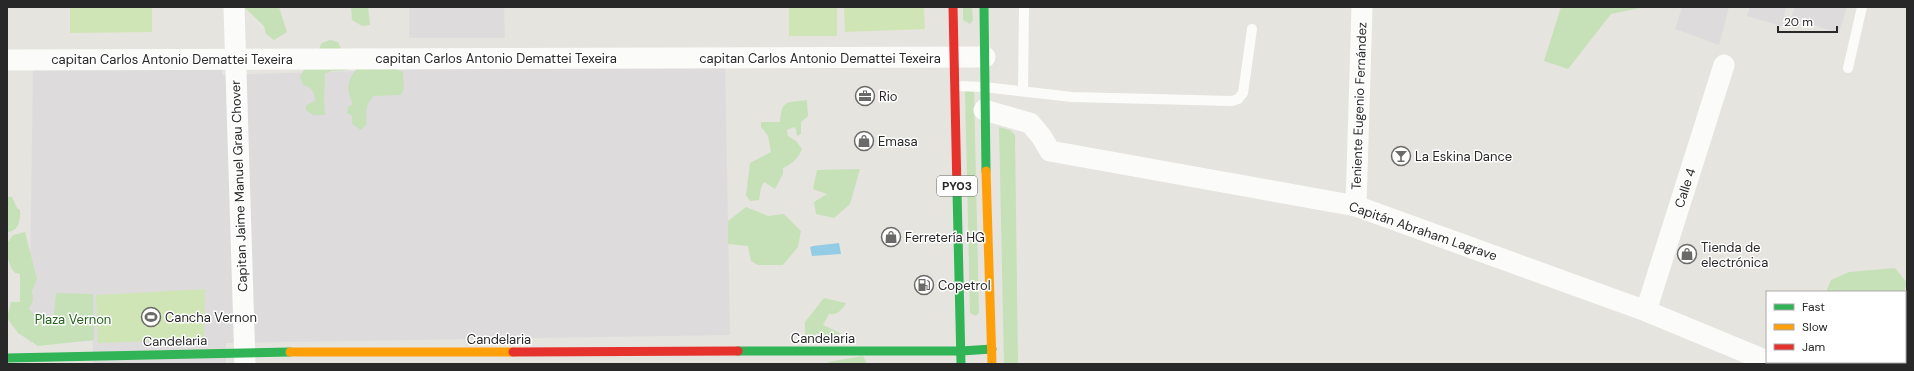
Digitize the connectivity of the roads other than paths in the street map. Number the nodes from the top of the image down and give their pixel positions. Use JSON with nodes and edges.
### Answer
{"nodes":[{"id":1,"x":234,"y":7,"type":"edge"},
{"id":2,"x":953,"y":7,"type":"edge"},
{"id":3,"x":984,"y":7,"type":"edge"},
{"id":4,"x":1024,"y":7,"type":"edge"},
{"id":5,"x":1362,"y":7,"type":"edge"},
{"id":6,"x":1862,"y":7,"type":"edge"},
{"id":7,"x":1252,"y":30,"type":"dead end"},
{"id":8,"x":985,"y":57,"type":"junction"},
{"id":9,"x":954,"y":58,"type":"junction"},
{"id":10,"x":235,"y":59,"type":"junction"},
{"id":11,"x":7,"y":60,"type":"edge"},
{"id":12,"x":1724,"y":66,"type":"dead end"},
{"id":13,"x":1848,"y":68,"type":"dead end"},
{"id":14,"x":955,"y":86,"type":"junction"},
{"id":15,"x":984,"y":86,"type":"junction"},
{"id":16,"x":1023,"y":91,"type":"junction"},
{"id":17,"x":984,"y":110,"type":"junction"},
{"id":18,"x":1356,"y":206,"type":"junction"},
{"id":19,"x":1646,"y":311,"type":"junction"},
{"id":20,"x":992,"y":349,"type":"junction"},
{"id":21,"x":961,"y":351,"type":"junction"},
{"id":22,"x":7,"y":358,"type":"edge"},
{"id":23,"x":245,"y":358,"type":"edge"},
{"id":24,"x":1766,"y":361,"type":"edge"},
{"id":25,"x":962,"y":364,"type":"edge"},
{"id":26,"x":992,"y":364,"type":"edge"}],
"edges":[{"from":1,"to":10,"type":"street","name":"Capitan Jaime Manuel Grau Chover"},
{"from":2,"to":9,"type":"main road","number":"PY03"},
{"from":3,"to":8,"type":"main road","number":"PY03"},
{"from":4,"to":16,"type":"lane"},
{"from":5,"to":18,"type":"street","name":"Teniente Eugenio Fernández"},
{"from":6,"to":13,"type":"lane"},
{"from":7,"to":16,"type":"lane"},
{"from":8,"to":9,"type":"street","name":"capitan Carlos Antonio Demattei Texeira"},
{"from":8,"to":15,"type":"main road","number":"PY03"},
{"from":9,"to":10,"type":"street","name":"capitan Carlos Antonio Demattei Texeira"},
{"from":9,"to":14,"type":"main road","number":"PY03"},
{"from":10,"to":11,"type":"street","name":"capitan Carlos Antonio Demattei Texeira"},
{"from":10,"to":23,"type":"street","name":"Capitan Jaime Manuel Grau Chover"},
{"from":12,"to":19,"type":"street","name":"Calle 4"},
{"from":14,"to":15,"type":"lane"},
{"from":14,"to":21,"type":"main road","number":"PY03"},
{"from":15,"to":16,"type":"lane"},
{"from":15,"to":17,"type":"main road","number":"PY03"},
{"from":17,"to":18,"type":"street","name":"Capitán Abraham Lagrave"},
{"from":17,"to":20,"type":"main road","number":"PY03"},
{"from":18,"to":19,"type":"street","name":"Capitán Abraham Lagrave"},
{"from":19,"to":24,"type":"street","name":"Capitán Abraham Lagrave"},
{"from":20,"to":21,"type":"main road","name":"Candelaria"},
{"from":20,"to":26,"type":"main road","number":"PY03"},
{"from":21,"to":23,"type":"main road","name":"Candelaria"},
{"from":21,"to":25,"type":"main road","number":"PY03"},
{"from":22,"to":23,"type":"main road","name":"Candelaria"}]}
